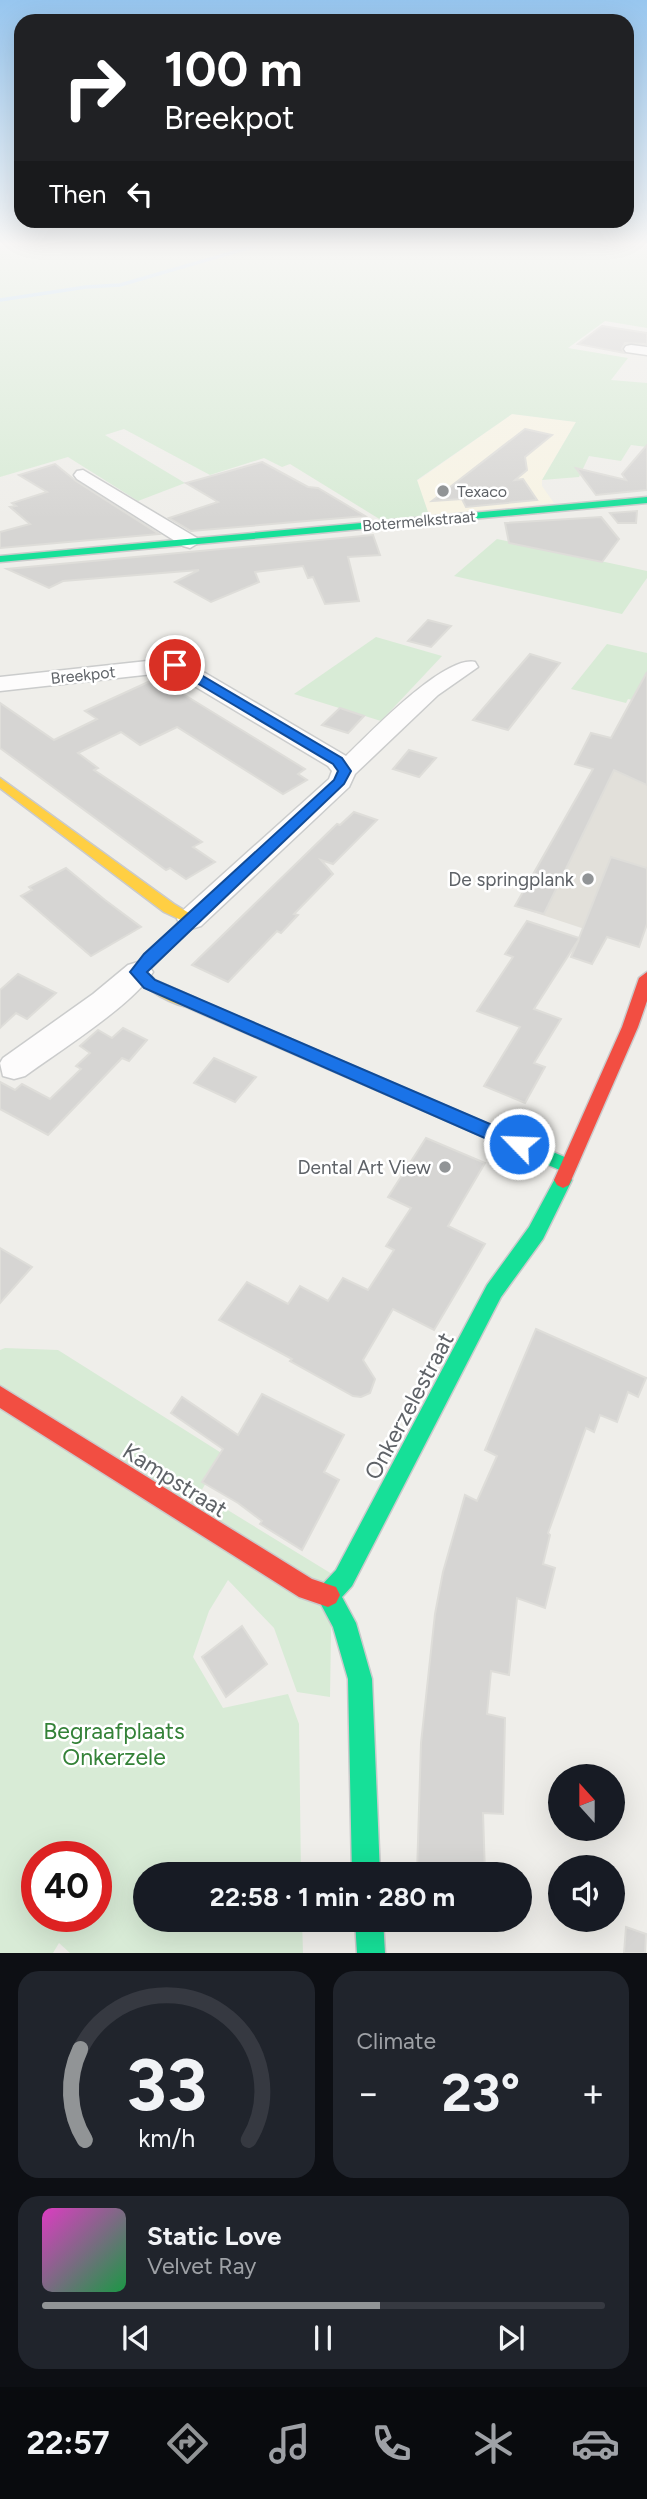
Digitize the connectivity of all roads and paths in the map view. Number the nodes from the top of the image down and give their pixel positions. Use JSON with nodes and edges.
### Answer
{"nodes":[{"id":1,"x":631,"y":349,"type":"dead end"},
{"id":2,"x":647,"y":351,"type":"edge"},
{"id":3,"x":83,"y":475,"type":"dead end"},
{"id":4,"x":647,"y":500,"type":"edge"},
{"id":5,"x":190,"y":542,"type":"junction"},
{"id":6,"x":0,"y":559,"type":"edge"},
{"id":7,"x":467,"y":667,"type":"dead end"},
{"id":8,"x":0,"y":684,"type":"edge"},
{"id":9,"x":344,"y":771,"type":"junction"},
{"id":10,"x":0,"y":782,"type":"edge"},
{"id":11,"x":191,"y":919,"type":"junction"},
{"id":12,"x":138,"y":972,"type":"junction"},
{"id":13,"x":647,"y":978,"type":"edge"},
{"id":14,"x":14,"y":1067,"type":"dead end"},
{"id":15,"x":568,"y":1166,"type":"junction"},
{"id":16,"x":0,"y":1396,"type":"edge"},
{"id":17,"x":328,"y":1595,"type":"junction"},
{"id":18,"x":366,"y":1862,"type":"edge"},
{"id":19,"x":370,"y":1932,"type":"edge"},
{"id":20,"x":371,"y":1953,"type":"edge"}],
"edges":[{"from":1,"to":2,"type":"street"},
{"from":3,"to":5,"type":"street"},
{"from":4,"to":5,"type":"street","name":"Botermelkstraat"},
{"from":5,"to":6,"type":"street","name":"Botermelkstraat"},
{"from":7,"to":9,"type":"street"},
{"from":8,"to":9,"type":"street","name":"Breekpot"},
{"from":9,"to":11,"type":"street"},
{"from":10,"to":11,"type":"street"},
{"from":11,"to":12,"type":"street"},
{"from":12,"to":14,"type":"street"},
{"from":12,"to":15,"type":"street"},
{"from":13,"to":15,"type":"street","name":"Onkerzelestraat"},
{"from":15,"to":17,"type":"street","name":"Onkerzelestraat"},
{"from":16,"to":17,"type":"street","name":"Kampstraat"},
{"from":17,"to":18,"type":"street"},
{"from":19,"to":20,"type":"street"}]}
